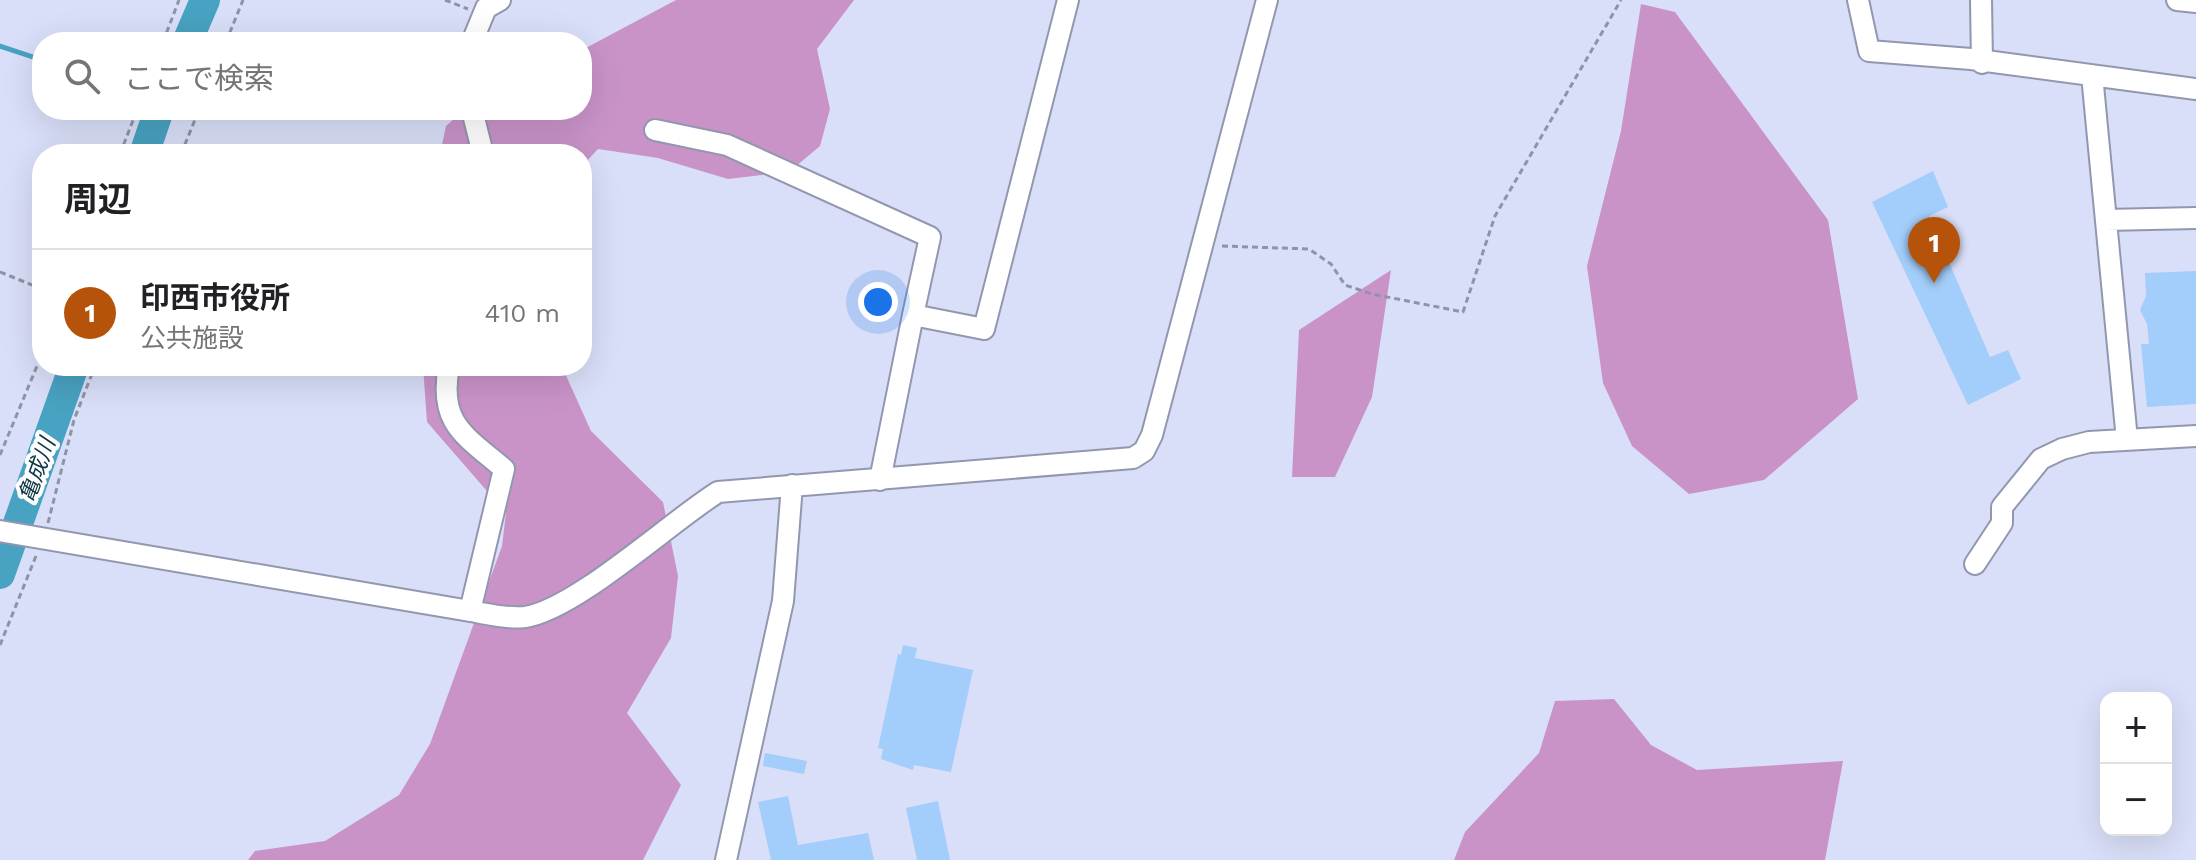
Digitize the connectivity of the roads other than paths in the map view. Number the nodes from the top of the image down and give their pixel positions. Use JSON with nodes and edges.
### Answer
{"nodes":[{"id":1,"x":500,"y":0,"type":"edge"},
{"id":2,"x":1068,"y":0,"type":"edge"},
{"id":3,"x":1267,"y":0,"type":"edge"},
{"id":4,"x":1858,"y":0,"type":"edge"},
{"id":5,"x":1981,"y":0,"type":"edge"},
{"id":6,"x":2177,"y":0,"type":"edge"},
{"id":7,"x":2196,"y":2,"type":"edge"},
{"id":8,"x":476,"y":32,"type":"edge"},
{"id":9,"x":1982,"y":63,"type":"junction"},
{"id":10,"x":2092,"y":75,"type":"junction"},
{"id":11,"x":2196,"y":89,"type":"edge"},
{"id":12,"x":474,"y":120,"type":"edge"},
{"id":13,"x":655,"y":130,"type":"dead end"},
{"id":14,"x":480,"y":144,"type":"edge"},
{"id":15,"x":2196,"y":218,"type":"edge"},
{"id":16,"x":2106,"y":220,"type":"junction"},
{"id":17,"x":913,"y":315,"type":"junction"},
{"id":18,"x":447,"y":376,"type":"edge"},
{"id":19,"x":2196,"y":436,"type":"edge"},
{"id":20,"x":2127,"y":440,"type":"junction"},
{"id":21,"x":880,"y":480,"type":"junction"},
{"id":22,"x":792,"y":485,"type":"junction"},
{"id":23,"x":0,"y":531,"type":"edge"},
{"id":24,"x":1975,"y":564,"type":"dead end"},
{"id":25,"x":470,"y":611,"type":"junction"},
{"id":26,"x":726,"y":860,"type":"edge"}],
"edges":[{"from":1,"to":8,"type":"street"},
{"from":2,"to":17,"type":"street"},
{"from":3,"to":21,"type":"street"},
{"from":4,"to":9,"type":"street"},
{"from":5,"to":9,"type":"street"},
{"from":6,"to":7,"type":"street"},
{"from":9,"to":10,"type":"street"},
{"from":10,"to":11,"type":"street"},
{"from":10,"to":16,"type":"street"},
{"from":12,"to":14,"type":"street"},
{"from":13,"to":17,"type":"street"},
{"from":15,"to":16,"type":"street"},
{"from":16,"to":20,"type":"street"},
{"from":17,"to":21,"type":"street"},
{"from":18,"to":25,"type":"street"},
{"from":19,"to":20,"type":"street"},
{"from":20,"to":24,"type":"street"},
{"from":21,"to":22,"type":"street"},
{"from":22,"to":25,"type":"street"},
{"from":22,"to":26,"type":"street"},
{"from":23,"to":25,"type":"street"}]}
